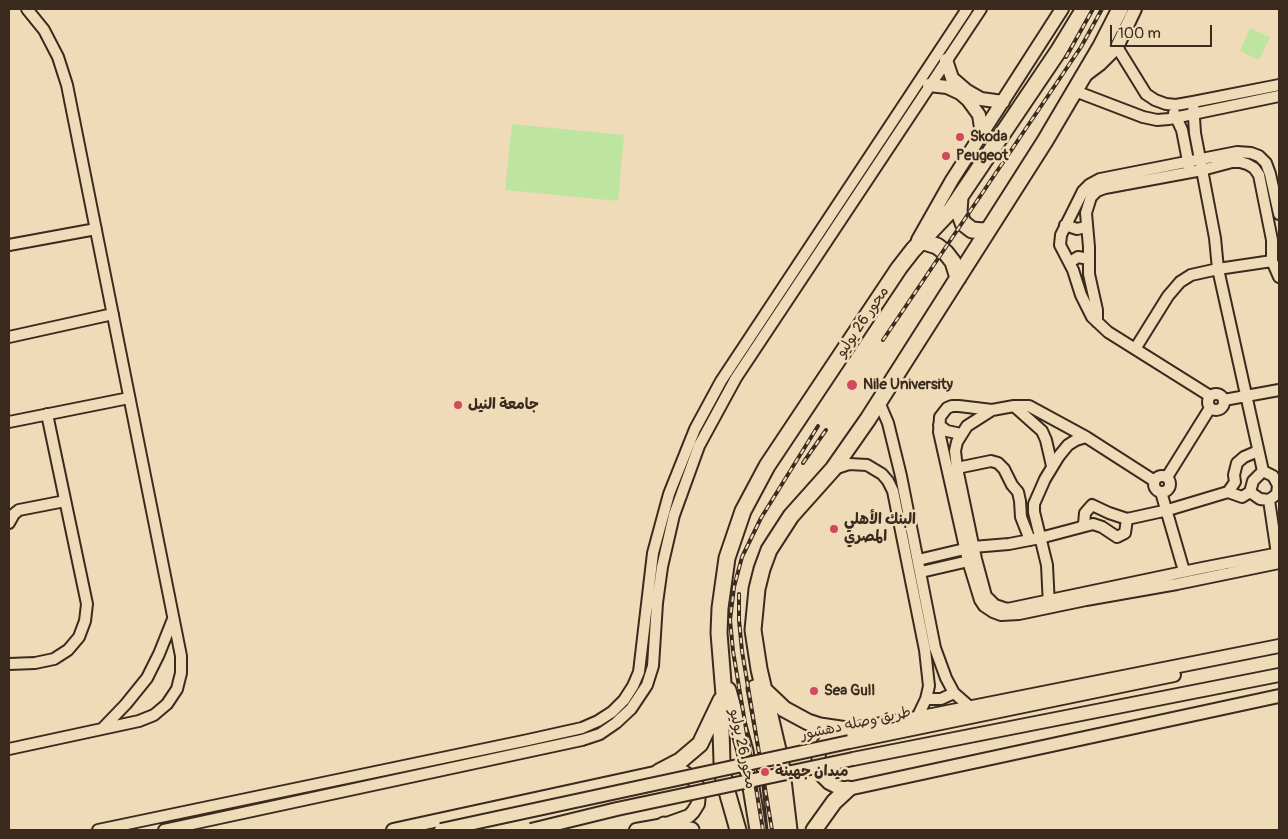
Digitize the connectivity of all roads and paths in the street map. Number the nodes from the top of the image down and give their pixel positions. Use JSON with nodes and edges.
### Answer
{"nodes":[{"id":1,"x":27,"y":9,"type":"edge"},
{"id":2,"x":967,"y":9,"type":"edge"},
{"id":3,"x":981,"y":9,"type":"edge"},
{"id":4,"x":1062,"y":9,"type":"edge"},
{"id":5,"x":1084,"y":9,"type":"edge"},
{"id":6,"x":1120,"y":9,"type":"edge"},
{"id":7,"x":1136,"y":9,"type":"edge"},
{"id":8,"x":1117,"y":47,"type":"junction"},
{"id":9,"x":946,"y":60,"type":"junction"},
{"id":10,"x":1084,"y":76,"type":"junction"},
{"id":11,"x":1279,"y":85,"type":"edge"},
{"id":12,"x":929,"y":86,"type":"junction"},
{"id":13,"x":1075,"y":91,"type":"junction"},
{"id":14,"x":1279,"y":96,"type":"edge"},
{"id":15,"x":1003,"y":102,"type":"junction"},
{"id":16,"x":1193,"y":102,"type":"junction"},
{"id":17,"x":1171,"y":104,"type":"junction"},
{"id":18,"x":1195,"y":113,"type":"junction"},
{"id":19,"x":1176,"y":118,"type":"junction"},
{"id":20,"x":982,"y":134,"type":"junction"},
{"id":21,"x":1200,"y":159,"type":"junction"},
{"id":22,"x":1188,"y":161,"type":"junction"},
{"id":23,"x":1202,"y":170,"type":"junction"},
{"id":24,"x":1190,"y":172,"type":"junction"},
{"id":25,"x":960,"y":197,"type":"junction"},
{"id":26,"x":1279,"y":214,"type":"edge"},
{"id":27,"x":1065,"y":225,"type":"junction"},
{"id":28,"x":989,"y":228,"type":"junction"},
{"id":29,"x":1086,"y":228,"type":"junction"},
{"id":30,"x":96,"y":229,"type":"junction"},
{"id":31,"x":1276,"y":240,"type":"edge"},
{"id":32,"x":9,"y":245,"type":"edge"},
{"id":33,"x":917,"y":246,"type":"junction"},
{"id":34,"x":1089,"y":259,"type":"junction"},
{"id":35,"x":1272,"y":261,"type":"junction"},
{"id":36,"x":1070,"y":262,"type":"junction"},
{"id":37,"x":1218,"y":269,"type":"junction"},
{"id":38,"x":958,"y":278,"type":"junction"},
{"id":39,"x":1279,"y":278,"type":"edge"},
{"id":40,"x":793,"y":283,"type":"junction"},
{"id":41,"x":786,"y":294,"type":"junction"},
{"id":42,"x":113,"y":314,"type":"junction"},
{"id":43,"x":1097,"y":322,"type":"junction"},
{"id":44,"x":9,"y":338,"type":"edge"},
{"id":45,"x":1136,"y":349,"type":"junction"},
{"id":46,"x":1279,"y":390,"type":"edge"},
{"id":47,"x":1210,"y":396,"type":"junction"},
{"id":48,"x":1247,"y":396,"type":"junction"},
{"id":49,"x":130,"y":398,"type":"junction"},
{"id":50,"x":1224,"y":400,"type":"junction"},
{"id":51,"x":879,"y":402,"type":"junction"},
{"id":52,"x":959,"y":406,"type":"junction"},
{"id":53,"x":1014,"y":406,"type":"junction"},
{"id":54,"x":1210,"y":408,"type":"junction"},
{"id":55,"x":992,"y":410,"type":"junction"},
{"id":56,"x":47,"y":414,"type":"junction"},
{"id":57,"x":9,"y":422,"type":"edge"},
{"id":58,"x":939,"y":425,"type":"junction"},
{"id":59,"x":964,"y":430,"type":"junction"},
{"id":60,"x":1086,"y":437,"type":"junction"},
{"id":61,"x":1258,"y":451,"type":"junction"},
{"id":62,"x":1052,"y":466,"type":"junction"},
{"id":63,"x":956,"y":468,"type":"junction"},
{"id":64,"x":833,"y":469,"type":"junction"},
{"id":65,"x":1263,"y":471,"type":"junction"},
{"id":66,"x":901,"y":476,"type":"junction"},
{"id":67,"x":1167,"y":477,"type":"junction"},
{"id":68,"x":888,"y":480,"type":"junction"},
{"id":69,"x":1154,"y":480,"type":"junction"},
{"id":70,"x":1279,"y":485,"type":"edge"},
{"id":71,"x":1161,"y":492,"type":"junction"},
{"id":72,"x":1228,"y":492,"type":"junction"},
{"id":73,"x":1250,"y":492,"type":"junction"},
{"id":74,"x":1269,"y":500,"type":"junction"},
{"id":75,"x":65,"y":501,"type":"junction"},
{"id":76,"x":1168,"y":510,"type":"junction"},
{"id":77,"x":1127,"y":519,"type":"junction"},
{"id":78,"x":9,"y":523,"type":"edge"},
{"id":79,"x":1081,"y":527,"type":"junction"},
{"id":80,"x":1035,"y":539,"type":"junction"},
{"id":81,"x":969,"y":548,"type":"junction"},
{"id":82,"x":1278,"y":557,"type":"edge"},
{"id":83,"x":918,"y":560,"type":"junction"},
{"id":84,"x":972,"y":560,"type":"junction"},
{"id":85,"x":1202,"y":568,"type":"junction"},
{"id":86,"x":921,"y":572,"type":"junction"},
{"id":87,"x":1180,"y":573,"type":"junction"},
{"id":88,"x":1205,"y":578,"type":"junction"},
{"id":89,"x":1177,"y":584,"type":"junction"},
{"id":90,"x":1049,"y":603,"type":"junction"},
{"id":91,"x":173,"y":618,"type":"junction"},
{"id":92,"x":1279,"y":646,"type":"edge"},
{"id":93,"x":930,"y":649,"type":"junction"},
{"id":94,"x":1279,"y":654,"type":"edge"},
{"id":95,"x":9,"y":664,"type":"edge"},
{"id":96,"x":722,"y":669,"type":"junction"},
{"id":97,"x":759,"y":670,"type":"junction"},
{"id":98,"x":1279,"y":675,"type":"edge"},
{"id":99,"x":764,"y":691,"type":"junction"},
{"id":100,"x":954,"y":693,"type":"junction"},
{"id":101,"x":724,"y":694,"type":"junction"},
{"id":102,"x":1279,"y":696,"type":"edge"},
{"id":103,"x":926,"y":699,"type":"junction"},
{"id":104,"x":970,"y":707,"type":"junction"},
{"id":105,"x":917,"y":718,"type":"junction"},
{"id":106,"x":102,"y":729,"type":"junction"},
{"id":107,"x":847,"y":730,"type":"junction"},
{"id":108,"x":9,"y":749,"type":"edge"},
{"id":109,"x":659,"y":772,"type":"junction"},
{"id":110,"x":848,"y":789,"type":"junction"},
{"id":111,"x":664,"y":825,"type":"junction"},
{"id":112,"x":98,"y":830,"type":"edge"},
{"id":113,"x":164,"y":830,"type":"edge"},
{"id":114,"x":393,"y":830,"type":"edge"},
{"id":115,"x":441,"y":830,"type":"edge"},
{"id":116,"x":530,"y":830,"type":"edge"},
{"id":117,"x":636,"y":830,"type":"edge"},
{"id":118,"x":691,"y":830,"type":"edge"},
{"id":119,"x":738,"y":830,"type":"edge"},
{"id":120,"x":758,"y":830,"type":"edge"},
{"id":121,"x":776,"y":830,"type":"edge"},
{"id":122,"x":790,"y":830,"type":"edge"},
{"id":123,"x":814,"y":830,"type":"edge"}],
"edges":[{"from":1,"to":30,"type":"street"},
{"from":2,"to":40,"type":"street"},
{"from":3,"to":9,"type":"street"},
{"from":4,"to":15,"type":"main road"},
{"from":5,"to":25,"type":"highway","name":"محور 26 يوليو"},
{"from":6,"to":10,"type":"highway","name":"محور 26 يوليو"},
{"from":7,"to":8,"type":"main road"},
{"from":8,"to":10,"type":"main road"},
{"from":8,"to":17,"type":"street"},
{"from":9,"to":12,"type":"street"},
{"from":9,"to":15,"type":"main road"},
{"from":10,"to":13,"type":"highway","name":"محور 26 يوليو"},
{"from":11,"to":16,"type":"street"},
{"from":12,"to":20,"type":"main road"},
{"from":12,"to":40,"type":"street"},
{"from":13,"to":19,"type":"street"},
{"from":13,"to":28,"type":"highway","name":"محور 26 يوليو"},
{"from":14,"to":18,"type":"street"},
{"from":15,"to":20,"type":"main road"},
{"from":16,"to":17,"type":"street"},
{"from":16,"to":18,"type":"street"},
{"from":17,"to":19,"type":"street"},
{"from":18,"to":19,"type":"street"},
{"from":18,"to":21,"type":"street"},
{"from":19,"to":22,"type":"street"},
{"from":20,"to":33,"type":"main road"},
{"from":21,"to":22,"type":"street"},
{"from":21,"to":23,"type":"street"},
{"from":21,"to":26,"type":"street"},
{"from":22,"to":24,"type":"street"},
{"from":22,"to":27,"type":"street"},
{"from":23,"to":24,"type":"street"},
{"from":23,"to":31,"type":"street"},
{"from":23,"to":37,"type":"street"},
{"from":24,"to":29,"type":"street"},
{"from":25,"to":28,"type":"highway"},
{"from":25,"to":33,"type":"highway","name":"محور 26 يوليو"},
{"from":27,"to":29,"type":"street"},
{"from":27,"to":36,"type":"street"},
{"from":28,"to":38,"type":"highway","name":"محور 26 يوليو"},
{"from":29,"to":34,"type":"street"},
{"from":30,"to":32,"type":"street"},
{"from":30,"to":42,"type":"street"},
{"from":31,"to":35,"type":"street"},
{"from":33,"to":38,"type":"highway"},
{"from":33,"to":96,"type":"highway","name":"محور 26 يوليو"},
{"from":34,"to":36,"type":"street"},
{"from":34,"to":43,"type":"street"},
{"from":35,"to":37,"type":"street"},
{"from":35,"to":39,"type":"street"},
{"from":36,"to":43,"type":"street"},
{"from":37,"to":45,"type":"street"},
{"from":37,"to":48,"type":"street"},
{"from":38,"to":51,"type":"highway","name":"محور 26 يوليو"},
{"from":40,"to":41,"type":"street"},
{"from":41,"to":112,"type":"street"},
{"from":41,"to":113,"type":"street"},
{"from":42,"to":44,"type":"street"},
{"from":42,"to":49,"type":"street"},
{"from":43,"to":45,"type":"street"},
{"from":45,"to":47,"type":"street"},
{"from":46,"to":48,"type":"street"},
{"from":47,"to":50,"type":"street"},
{"from":47,"to":54,"type":"street"},
{"from":48,"to":50,"type":"street"},
{"from":48,"to":61,"type":"street"},
{"from":49,"to":56,"type":"street"},
{"from":49,"to":91,"type":"street"},
{"from":50,"to":54,"type":"street"},
{"from":51,"to":64,"type":"highway","name":"محور 26 يوليو"},
{"from":51,"to":66,"type":"street"},
{"from":52,"to":55,"type":"street"},
{"from":52,"to":58,"type":"street"},
{"from":52,"to":59,"type":"street"},
{"from":53,"to":55,"type":"street"},
{"from":53,"to":60,"type":"street"},
{"from":53,"to":62,"type":"street"},
{"from":54,"to":67,"type":"street"},
{"from":55,"to":59,"type":"street"},
{"from":56,"to":57,"type":"street"},
{"from":56,"to":75,"type":"street"},
{"from":58,"to":59,"type":"street"},
{"from":58,"to":81,"type":"street"},
{"from":59,"to":63,"type":"street"},
{"from":60,"to":62,"type":"street"},
{"from":60,"to":69,"type":"street"},
{"from":61,"to":65,"type":"street"},
{"from":61,"to":72,"type":"street"},
{"from":62,"to":80,"type":"street"},
{"from":63,"to":80,"type":"street"},
{"from":63,"to":81,"type":"street"},
{"from":64,"to":68,"type":"street"},
{"from":64,"to":97,"type":"highway","name":"محور 26 يوليو"},
{"from":65,"to":70,"type":"street"},
{"from":65,"to":73,"type":"street"},
{"from":66,"to":68,"type":"street"},
{"from":66,"to":83,"type":"street"},
{"from":67,"to":69,"type":"street"},
{"from":67,"to":71,"type":"street"},
{"from":68,"to":93,"type":"street"},
{"from":69,"to":71,"type":"street"},
{"from":70,"to":74,"type":"street"},
{"from":71,"to":76,"type":"street"},
{"from":72,"to":73,"type":"street"},
{"from":72,"to":76,"type":"street"},
{"from":73,"to":74,"type":"street"},
{"from":74,"to":82,"type":"street"},
{"from":75,"to":78,"type":"street"},
{"from":75,"to":95,"type":"street"},
{"from":76,"to":77,"type":"street"},
{"from":76,"to":87,"type":"street"},
{"from":77,"to":79,"type":"street"},
{"from":77,"to":79,"type":"street"},
{"from":79,"to":80,"type":"street"},
{"from":80,"to":81,"type":"street"},
{"from":80,"to":90,"type":"street"},
{"from":81,"to":83,"type":"street"},
{"from":81,"to":84,"type":"street"},
{"from":82,"to":85,"type":"street"},
{"from":82,"to":88,"type":"street"},
{"from":83,"to":86,"type":"street"},
{"from":84,"to":86,"type":"street"},
{"from":84,"to":90,"type":"street"},
{"from":85,"to":87,"type":"street"},
{"from":85,"to":88,"type":"street"},
{"from":86,"to":93,"type":"street"},
{"from":87,"to":89,"type":"street"},
{"from":87,"to":90,"type":"street"},
{"from":88,"to":89,"type":"street"},
{"from":89,"to":90,"type":"street"},
{"from":91,"to":106,"type":"street"},
{"from":91,"to":106,"type":"street"},
{"from":92,"to":104,"type":"main road"},
{"from":93,"to":100,"type":"street"},
{"from":93,"to":103,"type":"street"},
{"from":94,"to":115,"type":"main road","name":"طريق وصله دهشور","bridge":true},
{"from":96,"to":101,"type":"highway","name":"محور 26 يوليو"},
{"from":96,"to":120,"type":"highway","name":"محور 26 يوليو"},
{"from":97,"to":99,"type":"highway","name":"محور 26 يوليو"},
{"from":97,"to":121,"type":"highway","name":"محور 26 يوليو"},
{"from":98,"to":116,"type":"main road","bridge":true},
{"from":99,"to":107,"type":"highway"},
{"from":99,"to":122,"type":"highway","name":"محور 26 يوليو"},
{"from":100,"to":103,"type":"street"},
{"from":100,"to":104,"type":"street"},
{"from":101,"to":109,"type":"highway"},
{"from":101,"to":119,"type":"highway","name":"محور 26 يوليو"},
{"from":102,"to":110,"type":"main road"},
{"from":103,"to":105,"type":"street"},
{"from":104,"to":105,"type":"main road"},
{"from":105,"to":107,"type":"main road"},
{"from":106,"to":108,"type":"street"},
{"from":107,"to":110,"type":"main road"},
{"from":109,"to":111,"type":"main road"},
{"from":109,"to":114,"type":"main road"},
{"from":110,"to":123,"type":"highway"},
{"from":111,"to":117,"type":"main road"},
{"from":111,"to":118,"type":"highway"}]}
